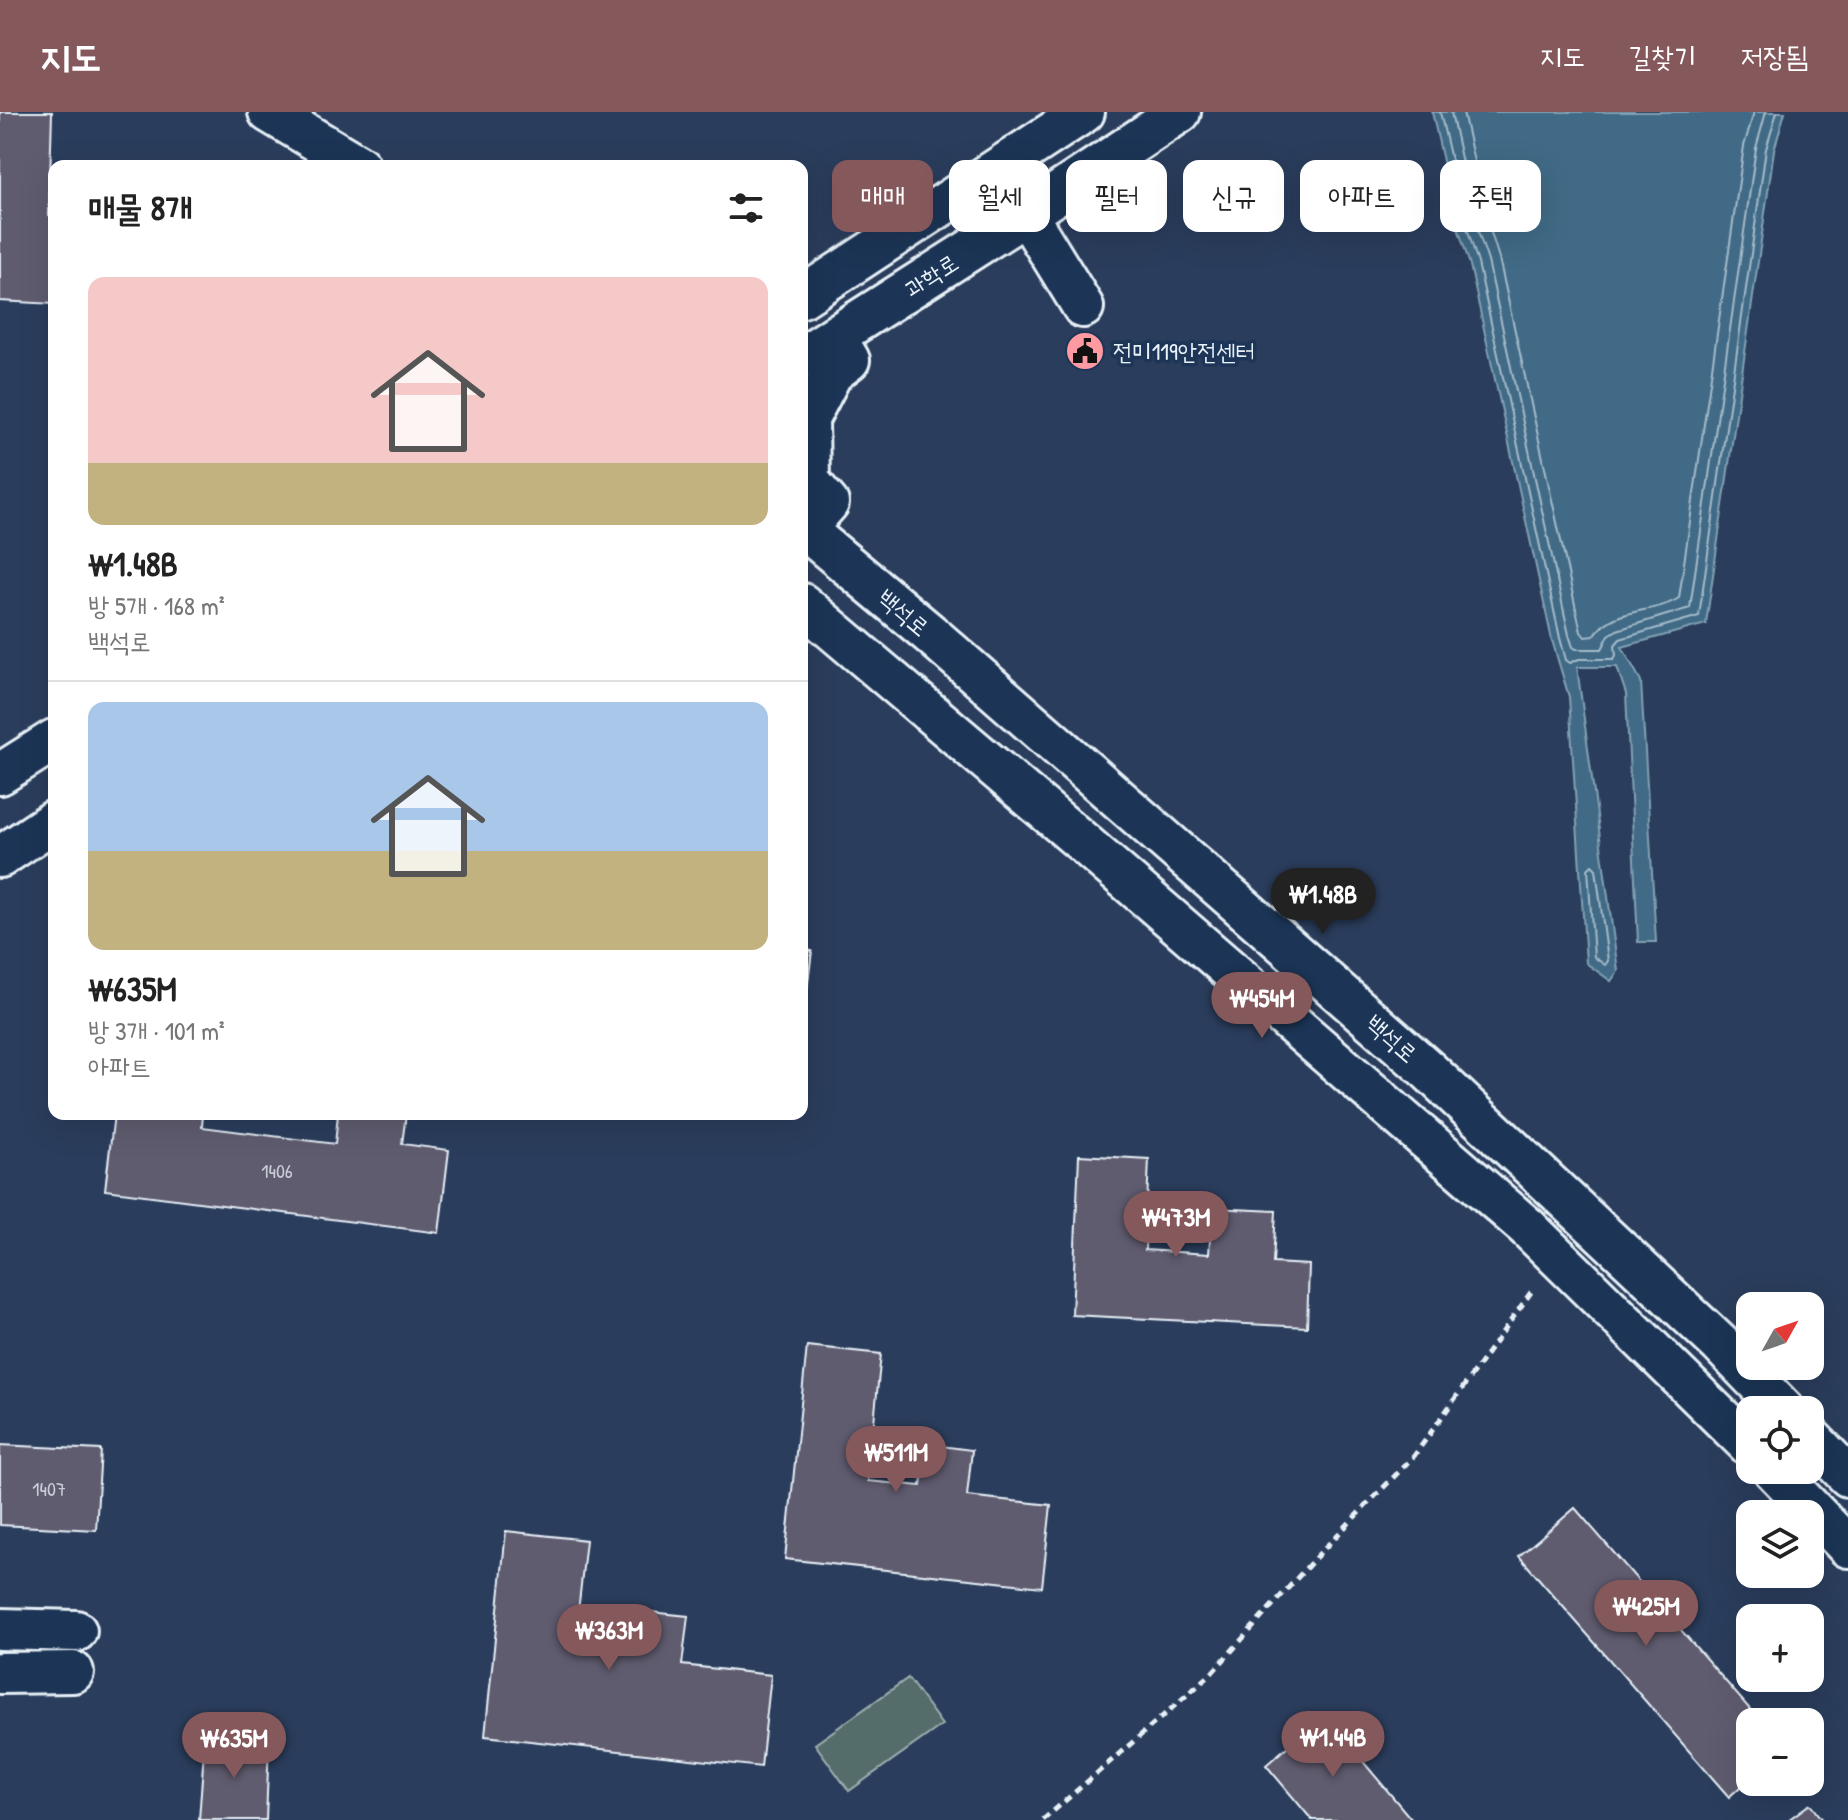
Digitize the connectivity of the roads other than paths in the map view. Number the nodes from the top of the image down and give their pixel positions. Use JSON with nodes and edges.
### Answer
{"nodes":[{"id":1,"x":269,"y":112,"type":"edge"},
{"id":2,"x":1084,"y":112,"type":"edge"},
{"id":3,"x":1180,"y":112,"type":"edge"},
{"id":4,"x":349,"y":160,"type":"edge"},
{"id":5,"x":1012,"y":160,"type":"edge"},
{"id":6,"x":1050,"y":198,"type":"edge"},
{"id":7,"x":949,"y":200,"type":"edge"},
{"id":8,"x":998,"y":232,"type":"edge"},
{"id":9,"x":1036,"y":232,"type":"edge"},
{"id":10,"x":808,"y":286,"type":"edge"},
{"id":11,"x":1083,"y":307,"type":"dead end"},
{"id":12,"x":835,"y":336,"type":"junction"},
{"id":13,"x":808,"y":353,"type":"edge"},
{"id":14,"x":808,"y":419,"type":"edge"},
{"id":15,"x":808,"y":419,"type":"edge"},
{"id":16,"x":808,"y":524,"type":"edge"},
{"id":17,"x":808,"y":531,"type":"edge"},
{"id":18,"x":808,"y":609,"type":"edge"},
{"id":19,"x":48,"y":744,"type":"edge"},
{"id":20,"x":0,"y":774,"type":"edge"},
{"id":21,"x":48,"y":825,"type":"edge"},
{"id":22,"x":0,"y":857,"type":"edge"},
{"id":23,"x":1770,"y":1396,"type":"edge"},
{"id":24,"x":1736,"y":1432,"type":"edge"},
{"id":25,"x":1824,"y":1451,"type":"edge"},
{"id":26,"x":1848,"y":1476,"type":"edge"},
{"id":27,"x":1787,"y":1484,"type":"edge"},
{"id":28,"x":1848,"y":1547,"type":"edge"},
{"id":29,"x":0,"y":1629,"type":"edge"},
{"id":30,"x":76,"y":1631,"type":"dead end"},
{"id":31,"x":73,"y":1672,"type":"dead end"},
{"id":32,"x":0,"y":1673,"type":"edge"}],
"edges":[{"from":1,"to":4,"type":"street"},
{"from":2,"to":5,"type":"street"},
{"from":3,"to":6,"type":"street","name":"과학로"},
{"from":7,"to":10,"type":"street"},
{"from":8,"to":12,"type":"street","name":"과학로"},
{"from":9,"to":11,"type":"street"},
{"from":12,"to":13,"type":"street","name":"과학로"},
{"from":12,"to":15,"type":"street"},
{"from":14,"to":16,"type":"street"},
{"from":17,"to":23,"type":"street","name":"백석로"},
{"from":18,"to":24,"type":"street"},
{"from":19,"to":20,"type":"street"},
{"from":21,"to":22,"type":"street"},
{"from":25,"to":26,"type":"street"},
{"from":27,"to":28,"type":"street"},
{"from":29,"to":30,"type":"street"},
{"from":31,"to":32,"type":"street"}]}
